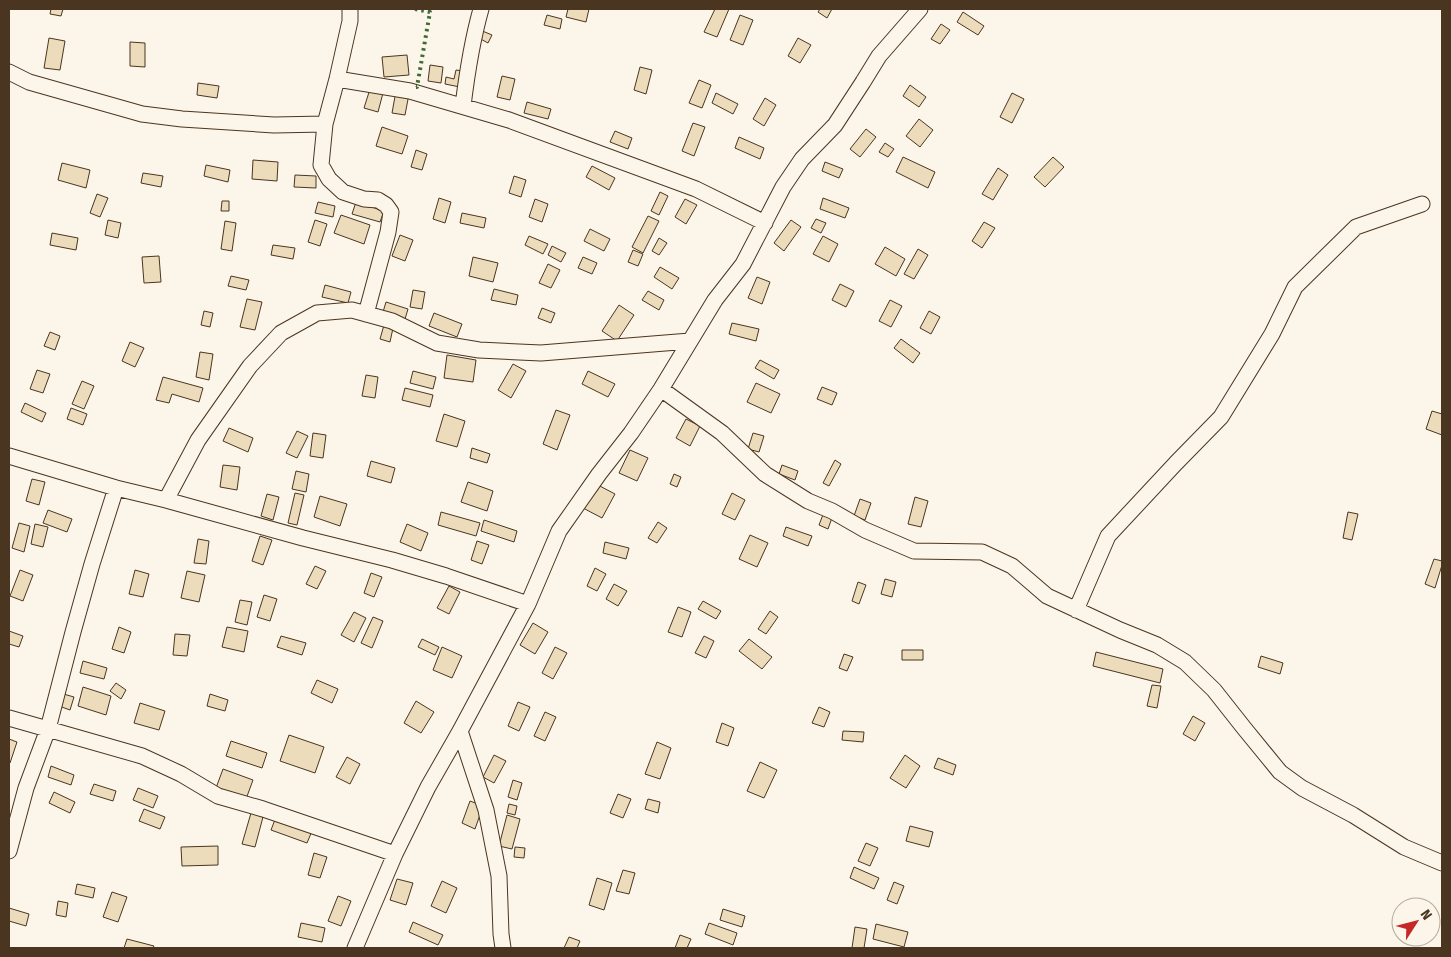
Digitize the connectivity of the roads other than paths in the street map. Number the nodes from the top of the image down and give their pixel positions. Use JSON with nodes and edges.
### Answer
{"nodes":[{"id":1,"x":350,"y":9,"type":"edge"},
{"id":2,"x":481,"y":9,"type":"edge"},
{"id":3,"x":920,"y":9,"type":"edge"},
{"id":4,"x":9,"y":72,"type":"edge"},
{"id":5,"x":337,"y":79,"type":"junction"},
{"id":6,"x":464,"y":106,"type":"junction"},
{"id":7,"x":325,"y":124,"type":"junction"},
{"id":8,"x":1422,"y":204,"type":"dead end"},
{"id":9,"x":765,"y":223,"type":"junction"},
{"id":10,"x":366,"y":314,"type":"junction"},
{"id":11,"x":690,"y":341,"type":"junction"},
{"id":12,"x":661,"y":389,"type":"junction"},
{"id":13,"x":9,"y":456,"type":"edge"},
{"id":14,"x":116,"y":488,"type":"junction"},
{"id":15,"x":166,"y":500,"type":"junction"},
{"id":16,"x":528,"y":604,"type":"junction"},
{"id":17,"x":1076,"y":610,"type":"junction"},
{"id":18,"x":9,"y":718,"type":"edge"},
{"id":19,"x":48,"y":729,"type":"junction"},
{"id":20,"x":460,"y":731,"type":"junction"},
{"id":21,"x":9,"y":851,"type":"edge"},
{"id":22,"x":395,"y":854,"type":"junction"},
{"id":23,"x":1442,"y":863,"type":"edge"},
{"id":24,"x":355,"y":948,"type":"edge"},
{"id":25,"x":503,"y":948,"type":"edge"}],
"edges":[{"from":1,"to":5,"type":"street"},
{"from":2,"to":6,"type":"street"},
{"from":3,"to":9,"type":"street"},
{"from":4,"to":7,"type":"street"},
{"from":5,"to":6,"type":"street"},
{"from":5,"to":7,"type":"street"},
{"from":6,"to":9,"type":"street"},
{"from":7,"to":10,"type":"street"},
{"from":8,"to":17,"type":"street"},
{"from":9,"to":11,"type":"street"},
{"from":10,"to":11,"type":"street"},
{"from":10,"to":15,"type":"street"},
{"from":11,"to":12,"type":"street"},
{"from":12,"to":16,"type":"street"},
{"from":12,"to":17,"type":"street"},
{"from":13,"to":14,"type":"street"},
{"from":14,"to":15,"type":"street"},
{"from":14,"to":19,"type":"street"},
{"from":15,"to":16,"type":"street"},
{"from":16,"to":20,"type":"street"},
{"from":17,"to":23,"type":"street"},
{"from":18,"to":19,"type":"street"},
{"from":19,"to":21,"type":"street"},
{"from":19,"to":22,"type":"street"},
{"from":20,"to":22,"type":"street"},
{"from":20,"to":25,"type":"street"},
{"from":22,"to":24,"type":"street"}]}
